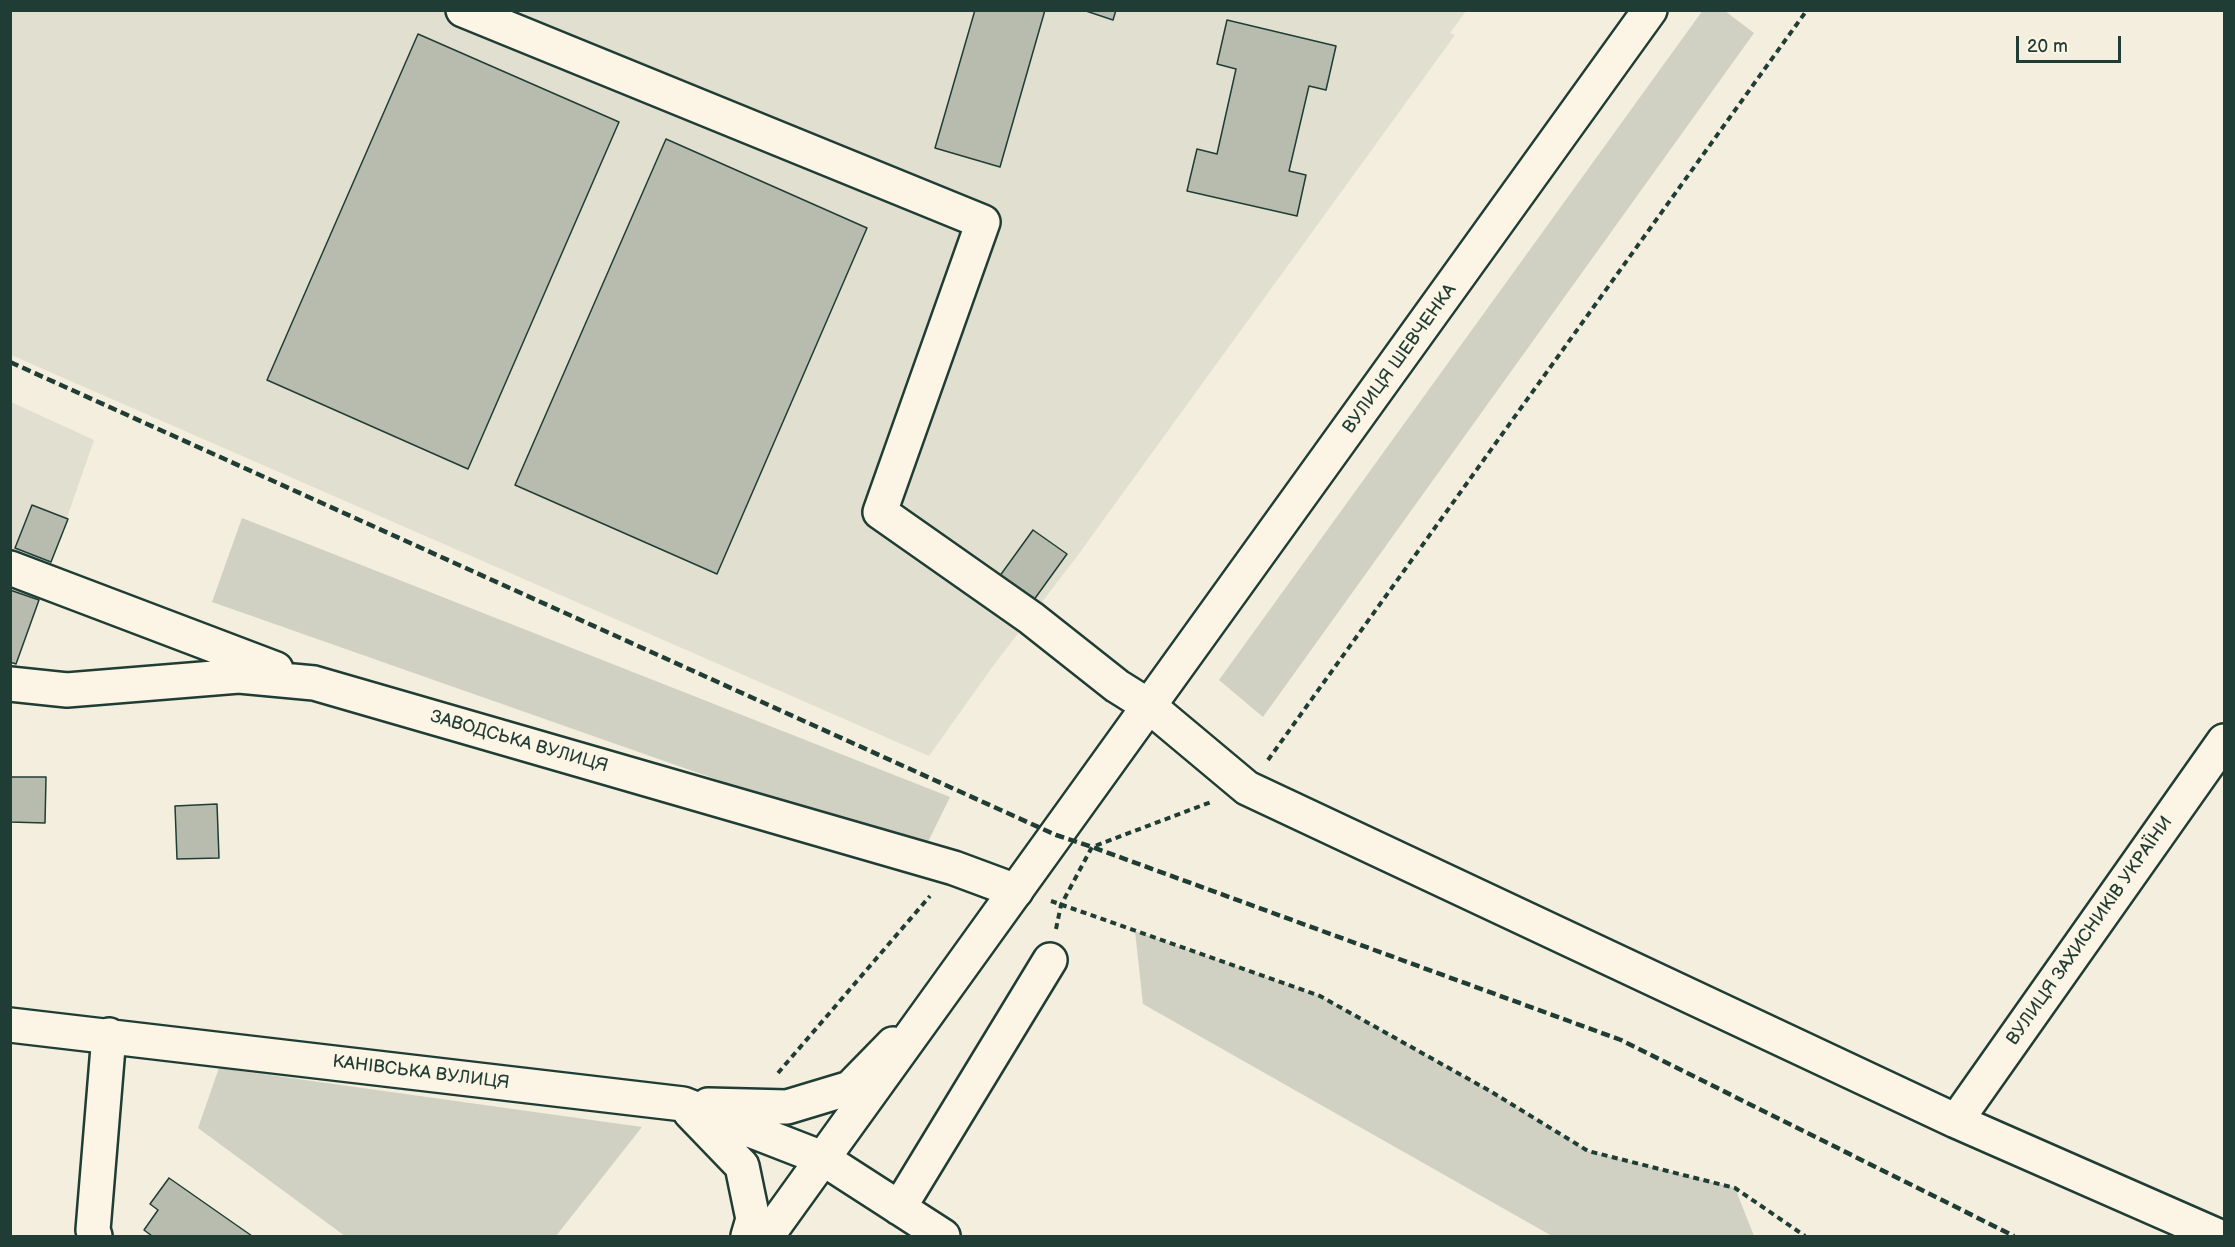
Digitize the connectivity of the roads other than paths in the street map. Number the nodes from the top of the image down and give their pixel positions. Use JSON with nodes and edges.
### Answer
{"nodes":[{"id":1,"x":463,"y":10,"type":"edge"},
{"id":2,"x":1650,"y":10,"type":"edge"},
{"id":3,"x":10,"y":568,"type":"edge"},
{"id":4,"x":314,"y":683,"type":"junction"},
{"id":5,"x":10,"y":684,"type":"edge"},
{"id":6,"x":1149,"y":706,"type":"junction"},
{"id":7,"x":2224,"y":741,"type":"edge"},
{"id":8,"x":1016,"y":891,"type":"junction"},
{"id":9,"x":1050,"y":960,"type":"road end"},
{"id":10,"x":937,"y":1000,"type":"junction"},
{"id":11,"x":10,"y":1025,"type":"edge"},
{"id":12,"x":109,"y":1035,"type":"junction"},
{"id":13,"x":683,"y":1104,"type":"junction"},
{"id":14,"x":1956,"y":1121,"type":"junction"},
{"id":15,"x":822,"y":1158,"type":"junction"},
{"id":16,"x":899,"y":1208,"type":"junction"},
{"id":17,"x":96,"y":1236,"type":"edge"},
{"id":18,"x":748,"y":1236,"type":"edge"},
{"id":19,"x":767,"y":1236,"type":"edge"},
{"id":20,"x":943,"y":1236,"type":"edge"},
{"id":21,"x":2218,"y":1236,"type":"edge"}],
"edges":[{"from":1,"to":6,"type":"street"},
{"from":2,"to":6,"type":"street","name":"ВУЛИЦЯ ШЕВЧЕНКА"},
{"from":3,"to":4,"type":"street"},
{"from":4,"to":5,"type":"street","name":"ЗАВОДСЬКА ВУЛИЦЯ"},
{"from":4,"to":8,"type":"street","name":"ЗАВОДСЬКА ВУЛИЦЯ"},
{"from":6,"to":8,"type":"street","name":"ВУЛИЦЯ ШЕВЧЕНКА"},
{"from":6,"to":14,"type":"street"},
{"from":7,"to":14,"type":"street","name":"ВУЛИЦЯ ЗАХИСНИКІВ УКРАЇНИ"},
{"from":8,"to":10,"type":"street","name":"ВУЛИЦЯ ШЕВЧЕНКА"},
{"from":9,"to":16,"type":"street"},
{"from":10,"to":13,"type":"street"},
{"from":10,"to":15,"type":"street"},
{"from":11,"to":12,"type":"street","name":"КАНІВСЬКА ВУЛИЦЯ"},
{"from":12,"to":13,"type":"street","name":"КАНІВСЬКА ВУЛИЦЯ"},
{"from":12,"to":17,"type":"street"},
{"from":13,"to":15,"type":"street","name":"КАНІВСЬКА ВУЛИЦЯ"},
{"from":13,"to":18,"type":"street"},
{"from":14,"to":21,"type":"street"},
{"from":15,"to":16,"type":"street","name":"КАНІВСЬКА ВУЛИЦЯ"},
{"from":15,"to":19,"type":"street"},
{"from":16,"to":20,"type":"street","name":"КАНІВСЬКА ВУЛИЦЯ"}]}
